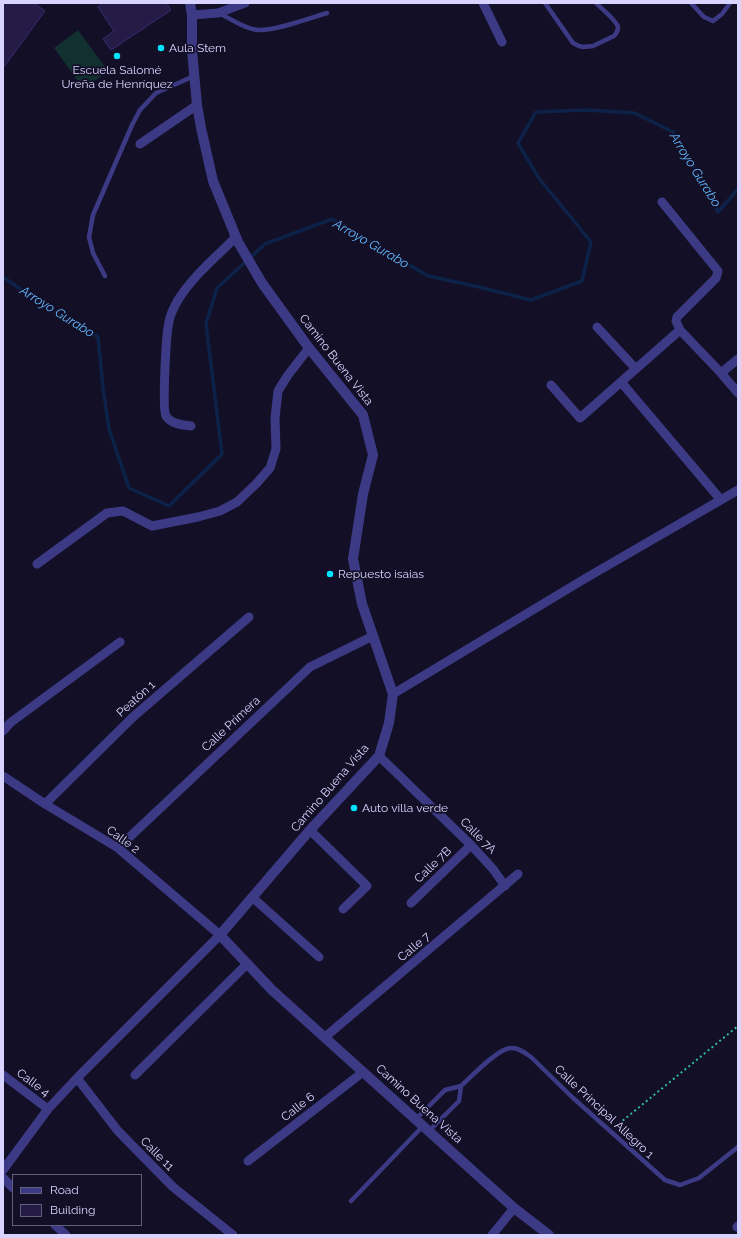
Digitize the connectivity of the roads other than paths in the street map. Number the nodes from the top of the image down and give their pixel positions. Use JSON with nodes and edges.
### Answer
{"nodes":[{"id":1,"x":190,"y":3,"type":"edge"},
{"id":2,"x":246,"y":3,"type":"edge"},
{"id":3,"x":483,"y":3,"type":"edge"},
{"id":4,"x":544,"y":3,"type":"edge"},
{"id":5,"x":596,"y":3,"type":"edge"},
{"id":6,"x":691,"y":3,"type":"edge"},
{"id":7,"x":730,"y":3,"type":"edge"},
{"id":8,"x":218,"y":13,"type":"junction"},
{"id":9,"x":327,"y":13,"type":"dead end"},
{"id":10,"x":192,"y":15,"type":"junction"},
{"id":11,"x":502,"y":42,"type":"dead end"},
{"id":12,"x":194,"y":76,"type":"junction"},
{"id":13,"x":197,"y":105,"type":"junction"},
{"id":14,"x":140,"y":144,"type":"dead end"},
{"id":15,"x":662,"y":202,"type":"dead end"},
{"id":16,"x":237,"y":240,"type":"junction"},
{"id":17,"x":105,"y":276,"type":"dead end"},
{"id":18,"x":597,"y":327,"type":"dead end"},
{"id":19,"x":680,"y":330,"type":"junction"},
{"id":20,"x":309,"y":348,"type":"junction"},
{"id":21,"x":738,"y":359,"type":"edge"},
{"id":22,"x":636,"y":369,"type":"junction"},
{"id":23,"x":721,"y":373,"type":"junction"},
{"id":24,"x":621,"y":382,"type":"junction"},
{"id":25,"x":551,"y":385,"type":"dead end"},
{"id":26,"x":738,"y":393,"type":"edge"},
{"id":27,"x":191,"y":426,"type":"dead end"},
{"id":28,"x":738,"y":490,"type":"edge"},
{"id":29,"x":721,"y":500,"type":"junction"},
{"id":30,"x":37,"y":564,"type":"dead end"},
{"id":31,"x":249,"y":618,"type":"dead end"},
{"id":32,"x":373,"y":636,"type":"junction"},
{"id":33,"x":120,"y":642,"type":"dead end"},
{"id":34,"x":393,"y":694,"type":"junction"},
{"id":35,"x":3,"y":731,"type":"edge"},
{"id":36,"x":379,"y":756,"type":"junction"},
{"id":37,"x":3,"y":776,"type":"edge"},
{"id":38,"x":45,"y":804,"type":"junction"},
{"id":39,"x":310,"y":830,"type":"junction"},
{"id":40,"x":471,"y":845,"type":"junction"},
{"id":41,"x":118,"y":848,"type":"junction"},
{"id":42,"x":518,"y":874,"type":"dead end"},
{"id":43,"x":504,"y":886,"type":"junction"},
{"id":44,"x":252,"y":897,"type":"junction"},
{"id":45,"x":411,"y":903,"type":"dead end"},
{"id":46,"x":343,"y":909,"type":"dead end"},
{"id":47,"x":220,"y":935,"type":"junction"},
{"id":48,"x":319,"y":958,"type":"dead end"},
{"id":49,"x":248,"y":964,"type":"junction"},
{"id":50,"x":325,"y":1038,"type":"junction"},
{"id":51,"x":363,"y":1072,"type":"junction"},
{"id":52,"x":3,"y":1075,"type":"edge"},
{"id":53,"x":135,"y":1075,"type":"dead end"},
{"id":54,"x":77,"y":1078,"type":"junction"},
{"id":55,"x":461,"y":1086,"type":"junction"},
{"id":56,"x":48,"y":1109,"type":"junction"},
{"id":57,"x":423,"y":1125,"type":"junction"},
{"id":58,"x":738,"y":1147,"type":"edge"},
{"id":59,"x":248,"y":1161,"type":"dead end"},
{"id":60,"x":3,"y":1170,"type":"edge"},
{"id":61,"x":3,"y":1178,"type":"edge"},
{"id":62,"x":12,"y":1187,"type":"edge"},
{"id":63,"x":350,"y":1201,"type":"dead end"},
{"id":64,"x":514,"y":1208,"type":"junction"},
{"id":65,"x":55,"y":1226,"type":"edge"},
{"id":66,"x":66,"y":1235,"type":"edge"},
{"id":67,"x":233,"y":1235,"type":"edge"},
{"id":68,"x":492,"y":1235,"type":"edge"},
{"id":69,"x":549,"y":1235,"type":"edge"}],
"edges":[{"from":1,"to":10,"type":"street","name":"Camino Buena Vista"},
{"from":2,"to":8,"type":"street"},
{"from":3,"to":11,"type":"street"},
{"from":4,"to":5,"type":"lane"},
{"from":6,"to":7,"type":"lane"},
{"from":8,"to":9,"type":"lane"},
{"from":8,"to":10,"type":"street"},
{"from":10,"to":12,"type":"street","name":"Camino Buena Vista"},
{"from":12,"to":13,"type":"street","name":"Camino Buena Vista"},
{"from":12,"to":17,"type":"lane"},
{"from":13,"to":14,"type":"street"},
{"from":13,"to":16,"type":"street","name":"Camino Buena Vista"},
{"from":15,"to":19,"type":"street"},
{"from":16,"to":20,"type":"street","name":"Camino Buena Vista"},
{"from":16,"to":27,"type":"street"},
{"from":18,"to":22,"type":"street"},
{"from":19,"to":22,"type":"street"},
{"from":19,"to":23,"type":"street"},
{"from":20,"to":30,"type":"street"},
{"from":20,"to":32,"type":"street","name":"Camino Buena Vista"},
{"from":21,"to":23,"type":"street"},
{"from":22,"to":24,"type":"street"},
{"from":23,"to":26,"type":"street"},
{"from":24,"to":25,"type":"street"},
{"from":24,"to":29,"type":"street"},
{"from":28,"to":29,"type":"street"},
{"from":29,"to":34,"type":"street"},
{"from":31,"to":38,"type":"street","name":"Peatón 1"},
{"from":32,"to":34,"type":"street","name":"Camino Buena Vista"},
{"from":32,"to":41,"type":"street","name":"Calle Primera"},
{"from":33,"to":35,"type":"street"},
{"from":34,"to":36,"type":"street","name":"Camino Buena Vista"},
{"from":36,"to":39,"type":"street","name":"Camino Buena Vista"},
{"from":36,"to":40,"type":"street","name":"Calle 7A"},
{"from":37,"to":38,"type":"street","name":"Calle 2"},
{"from":38,"to":41,"type":"street","name":"Calle 2"},
{"from":39,"to":44,"type":"street","name":"Camino Buena Vista"},
{"from":39,"to":46,"type":"street"},
{"from":40,"to":43,"type":"street","name":"Calle 7A"},
{"from":40,"to":45,"type":"street","name":"Calle 7B"},
{"from":41,"to":47,"type":"street","name":"Calle 2"},
{"from":42,"to":43,"type":"street","name":"Calle 7"},
{"from":43,"to":50,"type":"street","name":"Calle 7"},
{"from":44,"to":47,"type":"street","name":"Camino Buena Vista"},
{"from":44,"to":48,"type":"street"},
{"from":47,"to":49,"type":"street","name":"Camino Buena Vista"},
{"from":47,"to":54,"type":"street"},
{"from":49,"to":50,"type":"street","name":"Camino Buena Vista"},
{"from":49,"to":53,"type":"street"},
{"from":50,"to":51,"type":"street","name":"Camino Buena Vista"},
{"from":51,"to":57,"type":"street","name":"Camino Buena Vista"},
{"from":51,"to":59,"type":"street","name":"Calle 6"},
{"from":52,"to":56,"type":"street","name":"Calle 4"},
{"from":54,"to":56,"type":"street"},
{"from":54,"to":67,"type":"street","name":"Calle 11"},
{"from":55,"to":57,"type":"lane","name":"Calle Principal Allegro 1"},
{"from":55,"to":57,"type":"lane"},
{"from":55,"to":58,"type":"lane","name":"Calle Principal Allegro 1"},
{"from":56,"to":60,"type":"street"},
{"from":57,"to":63,"type":"lane"},
{"from":57,"to":64,"type":"street","name":"Camino Buena Vista"},
{"from":61,"to":62,"type":"street"},
{"from":64,"to":68,"type":"street"},
{"from":64,"to":69,"type":"street","name":"Camino Buena Vista"},
{"from":65,"to":66,"type":"street"}]}
